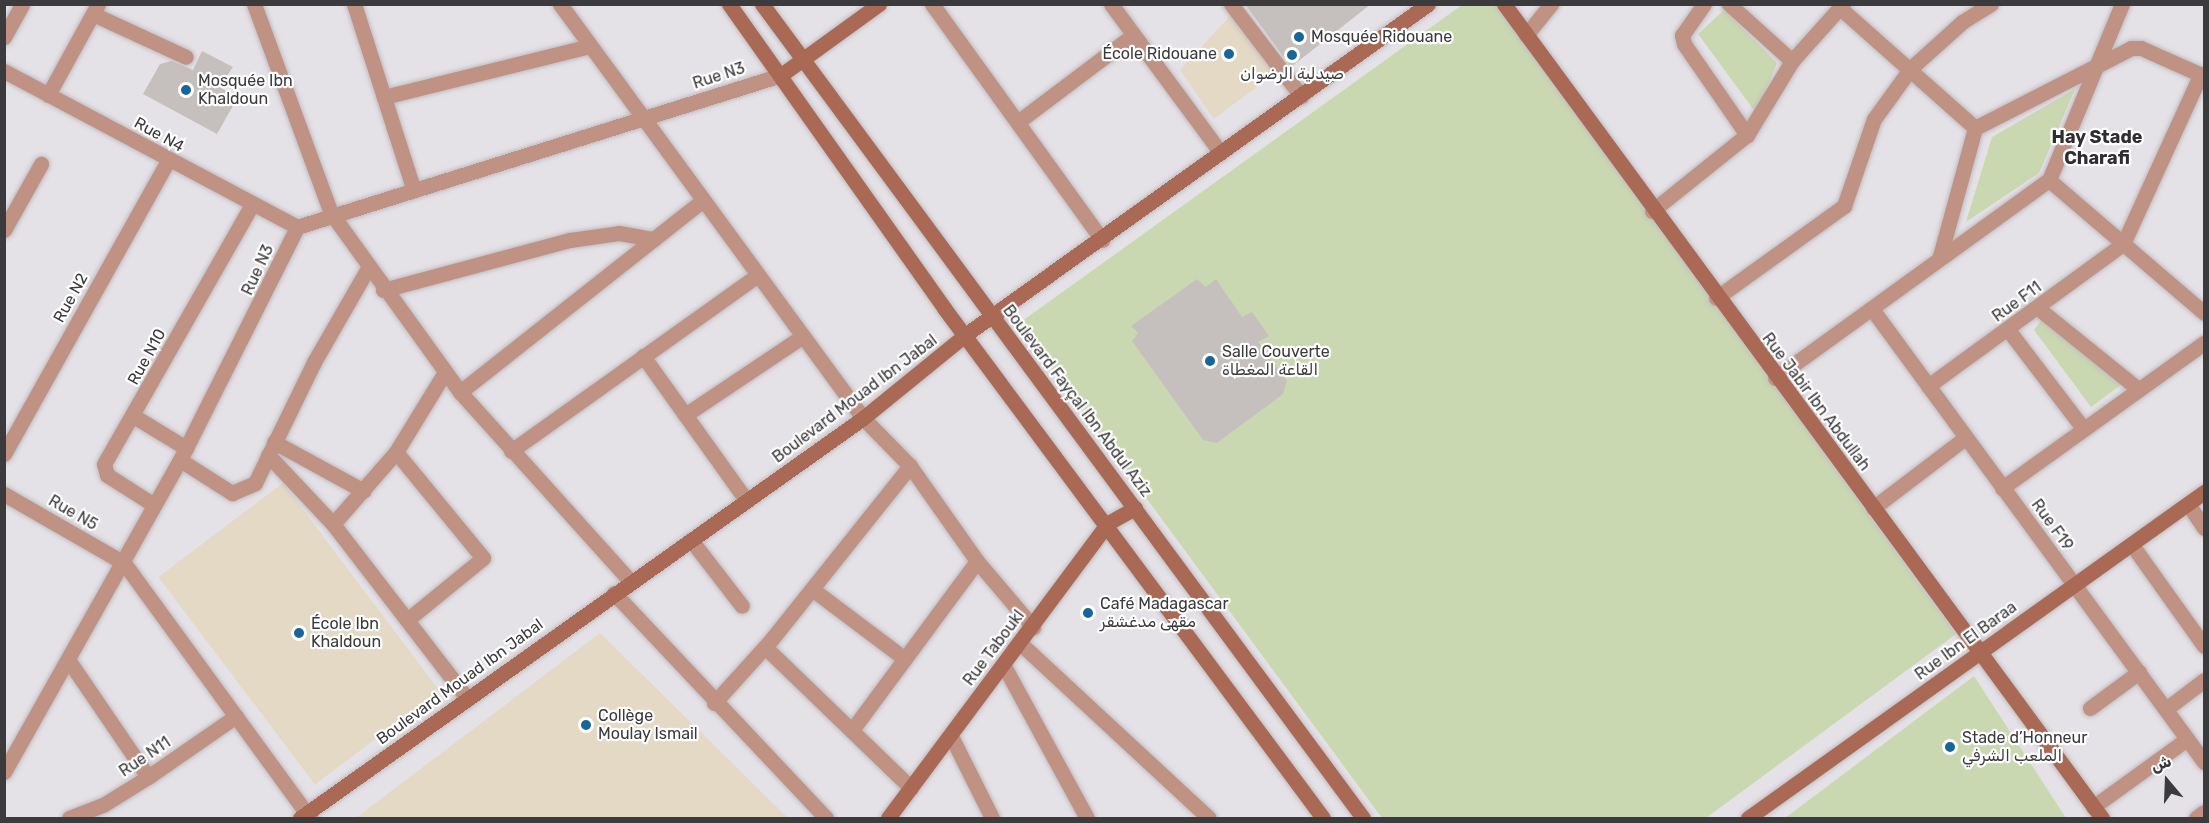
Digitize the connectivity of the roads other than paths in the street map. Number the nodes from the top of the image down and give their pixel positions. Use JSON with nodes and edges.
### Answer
{"nodes":[{"id":1,"x":22,"y":4,"type":"edge"},
{"id":2,"x":254,"y":4,"type":"edge"},
{"id":3,"x":354,"y":4,"type":"edge"},
{"id":4,"x":560,"y":4,"type":"edge"},
{"id":5,"x":729,"y":4,"type":"edge"},
{"id":6,"x":762,"y":4,"type":"edge"},
{"id":7,"x":879,"y":4,"type":"edge"},
{"id":8,"x":932,"y":4,"type":"edge"},
{"id":9,"x":1111,"y":4,"type":"edge"},
{"id":10,"x":1231,"y":4,"type":"edge"},
{"id":11,"x":1428,"y":4,"type":"edge"},
{"id":12,"x":1504,"y":4,"type":"edge"},
{"id":13,"x":1551,"y":4,"type":"edge"},
{"id":14,"x":1704,"y":4,"type":"edge"},
{"id":15,"x":1729,"y":4,"type":"edge"},
{"id":16,"x":1991,"y":4,"type":"edge"},
{"id":17,"x":2122,"y":4,"type":"edge"},
{"id":18,"x":1842,"y":6,"type":"edge"},
{"id":19,"x":95,"y":9,"type":"edge"},
{"id":20,"x":1410,"y":10,"type":"edge"},
{"id":21,"x":1133,"y":35,"type":"junction"},
{"id":22,"x":1526,"y":35,"type":"junction"},
{"id":23,"x":4,"y":37,"type":"edge"},
{"id":24,"x":590,"y":46,"type":"junction"},
{"id":25,"x":186,"y":57,"type":"dead end"},
{"id":26,"x":803,"y":60,"type":"junction"},
{"id":27,"x":1792,"y":61,"type":"junction"},
{"id":28,"x":2099,"y":62,"type":"junction"},
{"id":29,"x":1911,"y":68,"type":"junction"},
{"id":30,"x":4,"y":71,"type":"edge"},
{"id":31,"x":781,"y":75,"type":"junction"},
{"id":32,"x":2203,"y":75,"type":"edge"},
{"id":33,"x":48,"y":95,"type":"junction"},
{"id":34,"x":1300,"y":96,"type":"junction"},
{"id":35,"x":384,"y":98,"type":"junction"},
{"id":36,"x":644,"y":119,"type":"junction"},
{"id":37,"x":1019,"y":121,"type":"junction"},
{"id":38,"x":1975,"y":128,"type":"junction"},
{"id":39,"x":1747,"y":135,"type":"junction"},
{"id":40,"x":1221,"y":153,"type":"junction"},
{"id":41,"x":168,"y":160,"type":"junction"},
{"id":42,"x":41,"y":164,"type":"dead end"},
{"id":43,"x":2049,"y":180,"type":"junction"},
{"id":44,"x":413,"y":188,"type":"junction"},
{"id":45,"x":702,"y":201,"type":"junction"},
{"id":46,"x":251,"y":206,"type":"junction"},
{"id":47,"x":1652,"y":211,"type":"junction"},
{"id":48,"x":331,"y":213,"type":"junction"},
{"id":49,"x":297,"y":227,"type":"junction"},
{"id":50,"x":4,"y":230,"type":"edge"},
{"id":51,"x":653,"y":239,"type":"junction"},
{"id":52,"x":1102,"y":240,"type":"junction"},
{"id":53,"x":2123,"y":244,"type":"junction"},
{"id":54,"x":1940,"y":256,"type":"junction"},
{"id":55,"x":368,"y":268,"type":"junction"},
{"id":56,"x":758,"y":275,"type":"junction"},
{"id":57,"x":383,"y":290,"type":"junction"},
{"id":58,"x":1716,"y":298,"type":"junction"},
{"id":59,"x":1872,"y":309,"type":"junction"},
{"id":60,"x":2039,"y":309,"type":"junction"},
{"id":61,"x":2204,"y":312,"type":"edge"},
{"id":62,"x":993,"y":319,"type":"junction"},
{"id":63,"x":2009,"y":331,"type":"junction"},
{"id":64,"x":965,"y":335,"type":"junction"},
{"id":65,"x":803,"y":336,"type":"junction"},
{"id":66,"x":2205,"y":343,"type":"edge"},
{"id":67,"x":643,"y":356,"type":"junction"},
{"id":68,"x":445,"y":372,"type":"junction"},
{"id":69,"x":1775,"y":378,"type":"junction"},
{"id":70,"x":1928,"y":386,"type":"junction"},
{"id":71,"x":2138,"y":389,"type":"junction"},
{"id":72,"x":460,"y":392,"type":"junction"},
{"id":73,"x":686,"y":415,"type":"junction"},
{"id":74,"x":135,"y":417,"type":"junction"},
{"id":75,"x":863,"y":418,"type":"junction"},
{"id":76,"x":2083,"y":428,"type":"junction"},
{"id":77,"x":1965,"y":438,"type":"junction"},
{"id":78,"x":271,"y":449,"type":"junction"},
{"id":79,"x":511,"y":451,"type":"junction"},
{"id":80,"x":396,"y":452,"type":"junction"},
{"id":81,"x":4,"y":454,"type":"edge"},
{"id":82,"x":183,"y":454,"type":"junction"},
{"id":83,"x":910,"y":466,"type":"junction"},
{"id":84,"x":2002,"y":488,"type":"junction"},
{"id":85,"x":364,"y":491,"type":"junction"},
{"id":86,"x":2205,"y":492,"type":"edge"},
{"id":87,"x":4,"y":494,"type":"edge"},
{"id":88,"x":747,"y":501,"type":"junction"},
{"id":89,"x":2188,"y":504,"type":"junction"},
{"id":90,"x":154,"y":505,"type":"junction"},
{"id":91,"x":1135,"y":508,"type":"junction"},
{"id":92,"x":1873,"y":508,"type":"junction"},
{"id":93,"x":1108,"y":523,"type":"junction"},
{"id":94,"x":333,"y":524,"type":"junction"},
{"id":95,"x":2205,"y":528,"type":"edge"},
{"id":96,"x":691,"y":540,"type":"junction"},
{"id":97,"x":2132,"y":545,"type":"junction"},
{"id":98,"x":977,"y":561,"type":"junction"},
{"id":99,"x":124,"y":562,"type":"junction"},
{"id":100,"x":630,"y":581,"type":"junction"},
{"id":101,"x":2074,"y":586,"type":"junction"},
{"id":102,"x":812,"y":589,"type":"junction"},
{"id":103,"x":614,"y":593,"type":"junction"},
{"id":104,"x":742,"y":606,"type":"dead end"},
{"id":105,"x":407,"y":620,"type":"junction"},
{"id":106,"x":1033,"y":627,"type":"junction"},
{"id":107,"x":1021,"y":644,"type":"junction"},
{"id":108,"x":2205,"y":646,"type":"edge"},
{"id":109,"x":765,"y":647,"type":"junction"},
{"id":110,"x":1979,"y":654,"type":"junction"},
{"id":111,"x":904,"y":659,"type":"junction"},
{"id":112,"x":69,"y":661,"type":"junction"},
{"id":113,"x":1004,"y":666,"type":"junction"},
{"id":114,"x":2139,"y":672,"type":"junction"},
{"id":115,"x":2205,"y":680,"type":"edge"},
{"id":116,"x":468,"y":699,"type":"junction"},
{"id":117,"x":714,"y":703,"type":"junction"},
{"id":118,"x":2090,"y":708,"type":"dead end"},
{"id":119,"x":2166,"y":709,"type":"junction"},
{"id":120,"x":236,"y":716,"type":"junction"},
{"id":121,"x":852,"y":730,"type":"junction"},
{"id":122,"x":951,"y":736,"type":"junction"},
{"id":123,"x":2187,"y":739,"type":"junction"},
{"id":124,"x":2205,"y":762,"type":"edge"},
{"id":125,"x":4,"y":772,"type":"edge"},
{"id":126,"x":148,"y":777,"type":"junction"},
{"id":127,"x":911,"y":788,"type":"junction"},
{"id":128,"x":2205,"y":812,"type":"edge"},
{"id":129,"x":2097,"y":813,"type":"edge"},
{"id":130,"x":305,"y":817,"type":"edge"},
{"id":131,"x":1204,"y":817,"type":"edge"},
{"id":132,"x":69,"y":819,"type":"edge"},
{"id":133,"x":826,"y":819,"type":"edge"},
{"id":134,"x":888,"y":819,"type":"edge"},
{"id":135,"x":992,"y":819,"type":"edge"},
{"id":136,"x":1087,"y":819,"type":"edge"},
{"id":137,"x":1323,"y":819,"type":"edge"},
{"id":138,"x":1363,"y":819,"type":"edge"},
{"id":139,"x":1748,"y":819,"type":"edge"},
{"id":140,"x":2196,"y":819,"type":"edge"}],
"edges":[{"from":1,"to":23,"type":"street"},
{"from":2,"to":48,"type":"street"},
{"from":3,"to":35,"type":"street"},
{"from":4,"to":24,"type":"street"},
{"from":5,"to":31,"type":"main road"},
{"from":6,"to":26,"type":"main road","name":"Boulevard Fayçal Ibn Abdul Aziz"},
{"from":7,"to":26,"type":"main road"},
{"from":8,"to":37,"type":"street"},
{"from":9,"to":21,"type":"street"},
{"from":10,"to":34,"type":"street"},
{"from":11,"to":20,"type":"main road","name":"Boulevard Mouad Ibn Jabal"},
{"from":12,"to":22,"type":"main road","name":"Rue Jabir Ibn Abdullah"},
{"from":13,"to":22,"type":"street"},
{"from":14,"to":39,"type":"street"},
{"from":15,"to":27,"type":"street"},
{"from":16,"to":29,"type":"street"},
{"from":17,"to":28,"type":"street"},
{"from":18,"to":27,"type":"street"},
{"from":18,"to":29,"type":"street"},
{"from":19,"to":25,"type":"street"},
{"from":19,"to":33,"type":"street"},
{"from":20,"to":34,"type":"main road","name":"Boulevard Mouad Ibn Jabal"},
{"from":21,"to":37,"type":"street"},
{"from":21,"to":40,"type":"street"},
{"from":22,"to":47,"type":"main road","name":"Rue Jabir Ibn Abdullah"},
{"from":24,"to":35,"type":"street"},
{"from":24,"to":36,"type":"street"},
{"from":26,"to":31,"type":"main road"},
{"from":26,"to":62,"type":"main road","name":"Boulevard Fayçal Ibn Abdul Aziz"},
{"from":27,"to":39,"type":"street"},
{"from":28,"to":32,"type":"street"},
{"from":28,"to":38,"type":"street"},
{"from":28,"to":43,"type":"street"},
{"from":29,"to":38,"type":"street"},
{"from":29,"to":58,"type":"street"},
{"from":30,"to":33,"type":"street","name":"Rue N4"},
{"from":31,"to":36,"type":"street","name":"Rue N3"},
{"from":31,"to":64,"type":"main road"},
{"from":32,"to":53,"type":"street"},
{"from":33,"to":41,"type":"street","name":"Rue N4"},
{"from":34,"to":40,"type":"main road","name":"Boulevard Mouad Ibn Jabal"},
{"from":35,"to":44,"type":"street"},
{"from":36,"to":44,"type":"street","name":"Rue N3"},
{"from":36,"to":45,"type":"street"},
{"from":37,"to":52,"type":"street"},
{"from":38,"to":54,"type":"street"},
{"from":39,"to":47,"type":"street"},
{"from":40,"to":52,"type":"main road","name":"Boulevard Mouad Ibn Jabal"},
{"from":41,"to":46,"type":"street","name":"Rue N4"},
{"from":41,"to":81,"type":"street","name":"Rue N2"},
{"from":42,"to":50,"type":"street"},
{"from":43,"to":53,"type":"street"},
{"from":43,"to":54,"type":"street"},
{"from":44,"to":48,"type":"street","name":"Rue N3"},
{"from":45,"to":51,"type":"street"},
{"from":45,"to":56,"type":"street"},
{"from":46,"to":49,"type":"street","name":"Rue N4"},
{"from":46,"to":74,"type":"street","name":"Rue N10"},
{"from":47,"to":58,"type":"main road","name":"Rue Jabir Ibn Abdullah"},
{"from":48,"to":49,"type":"street","name":"Rue N3"},
{"from":48,"to":55,"type":"street"},
{"from":49,"to":82,"type":"street","name":"Rue N3"},
{"from":51,"to":57,"type":"street"},
{"from":51,"to":72,"type":"street"},
{"from":52,"to":62,"type":"main road","name":"Boulevard Mouad Ibn Jabal"},
{"from":53,"to":60,"type":"street","name":"Rue F11"},
{"from":53,"to":61,"type":"street"},
{"from":54,"to":59,"type":"street"},
{"from":55,"to":57,"type":"street"},
{"from":55,"to":78,"type":"street"},
{"from":56,"to":65,"type":"street"},
{"from":56,"to":67,"type":"street"},
{"from":57,"to":68,"type":"street"},
{"from":58,"to":69,"type":"main road","name":"Rue Jabir Ibn Abdullah"},
{"from":59,"to":69,"type":"street"},
{"from":59,"to":70,"type":"street","name":"Rue F19"},
{"from":60,"to":63,"type":"street","name":"Rue F11"},
{"from":60,"to":71,"type":"street"},
{"from":62,"to":64,"type":"main road","name":"Boulevard Mouad Ibn Jabal"},
{"from":62,"to":91,"type":"main road","name":"Boulevard Fayçal Ibn Abdul Aziz"},
{"from":63,"to":70,"type":"street","name":"Rue F11"},
{"from":63,"to":76,"type":"street"},
{"from":64,"to":75,"type":"main road","name":"Boulevard Mouad Ibn Jabal"},
{"from":64,"to":93,"type":"main road"},
{"from":65,"to":73,"type":"street"},
{"from":65,"to":75,"type":"street"},
{"from":66,"to":71,"type":"street"},
{"from":67,"to":73,"type":"street"},
{"from":67,"to":79,"type":"street"},
{"from":68,"to":72,"type":"street"},
{"from":68,"to":80,"type":"street"},
{"from":69,"to":92,"type":"main road","name":"Rue Jabir Ibn Abdullah"},
{"from":70,"to":77,"type":"street","name":"Rue F19"},
{"from":71,"to":76,"type":"street"},
{"from":72,"to":79,"type":"street"},
{"from":73,"to":88,"type":"street"},
{"from":74,"to":82,"type":"street"},
{"from":74,"to":90,"type":"street","name":"Rue N10"},
{"from":75,"to":83,"type":"street"},
{"from":75,"to":88,"type":"main road","name":"Boulevard Mouad Ibn Jabal"},
{"from":76,"to":84,"type":"street"},
{"from":77,"to":84,"type":"street","name":"Rue F19"},
{"from":77,"to":92,"type":"street"},
{"from":78,"to":82,"type":"street"},
{"from":78,"to":85,"type":"street"},
{"from":78,"to":94,"type":"street"},
{"from":79,"to":100,"type":"street"},
{"from":80,"to":85,"type":"street"},
{"from":80,"to":105,"type":"street"},
{"from":82,"to":90,"type":"street","name":"Rue N3"},
{"from":83,"to":98,"type":"street"},
{"from":83,"to":102,"type":"street"},
{"from":84,"to":101,"type":"street","name":"Rue F19"},
{"from":85,"to":94,"type":"street"},
{"from":86,"to":89,"type":"main road","name":"Rue Ibn El Baraa"},
{"from":87,"to":99,"type":"street","name":"Rue N5"},
{"from":88,"to":96,"type":"main road","name":"Boulevard Mouad Ibn Jabal"},
{"from":89,"to":95,"type":"street"},
{"from":89,"to":97,"type":"main road","name":"Rue Ibn El Baraa"},
{"from":90,"to":99,"type":"street","name":"Rue N3"},
{"from":91,"to":93,"type":"main road","name":"Rue Taboukl"},
{"from":91,"to":138,"type":"main road","name":"Boulevard Fayçal Ibn Abdul Aziz"},
{"from":92,"to":110,"type":"main road","name":"Rue Jabir Ibn Abdullah"},
{"from":93,"to":106,"type":"main road","name":"Rue Taboukl"},
{"from":93,"to":137,"type":"main road"},
{"from":94,"to":105,"type":"street"},
{"from":96,"to":100,"type":"main road","name":"Boulevard Mouad Ibn Jabal"},
{"from":96,"to":104,"type":"street"},
{"from":97,"to":101,"type":"main road","name":"Rue Ibn El Baraa"},
{"from":97,"to":108,"type":"street"},
{"from":98,"to":106,"type":"street"},
{"from":98,"to":111,"type":"street"},
{"from":99,"to":112,"type":"street","name":"Rue N3"},
{"from":99,"to":120,"type":"street"},
{"from":100,"to":103,"type":"main road","name":"Boulevard Mouad Ibn Jabal"},
{"from":101,"to":110,"type":"main road","name":"Rue Ibn El Baraa"},
{"from":101,"to":114,"type":"street","name":"Rue F19"},
{"from":102,"to":109,"type":"street"},
{"from":102,"to":111,"type":"street"},
{"from":103,"to":116,"type":"main road","name":"Boulevard Mouad Ibn Jabal"},
{"from":103,"to":117,"type":"street"},
{"from":105,"to":116,"type":"street"},
{"from":106,"to":107,"type":"main road","name":"Rue Taboukl"},
{"from":107,"to":113,"type":"main road","name":"Rue Taboukl"},
{"from":107,"to":131,"type":"street"},
{"from":109,"to":117,"type":"street"},
{"from":109,"to":121,"type":"street"},
{"from":110,"to":129,"type":"main road","name":"Rue Jabir Ibn Abdullah"},
{"from":110,"to":139,"type":"main road","name":"Rue Ibn El Baraa"},
{"from":111,"to":121,"type":"street"},
{"from":112,"to":125,"type":"street","name":"Rue N3"},
{"from":112,"to":126,"type":"street"},
{"from":113,"to":122,"type":"main road","name":"Rue Taboukl"},
{"from":113,"to":136,"type":"street"},
{"from":114,"to":118,"type":"street"},
{"from":114,"to":119,"type":"street","name":"Rue F19"},
{"from":115,"to":119,"type":"street"},
{"from":116,"to":130,"type":"main road","name":"Boulevard Mouad Ibn Jabal"},
{"from":117,"to":133,"type":"street"},
{"from":119,"to":123,"type":"street","name":"Rue F19"},
{"from":120,"to":126,"type":"street","name":"Rue N11"},
{"from":120,"to":130,"type":"street"},
{"from":121,"to":127,"type":"street"},
{"from":122,"to":127,"type":"main road","name":"Rue Taboukl"},
{"from":122,"to":135,"type":"street"},
{"from":123,"to":124,"type":"street","name":"Rue F19"},
{"from":123,"to":129,"type":"street"},
{"from":126,"to":132,"type":"street","name":"Rue N11"},
{"from":127,"to":134,"type":"main road","name":"Rue Taboukl"},
{"from":128,"to":140,"type":"street"}]}
